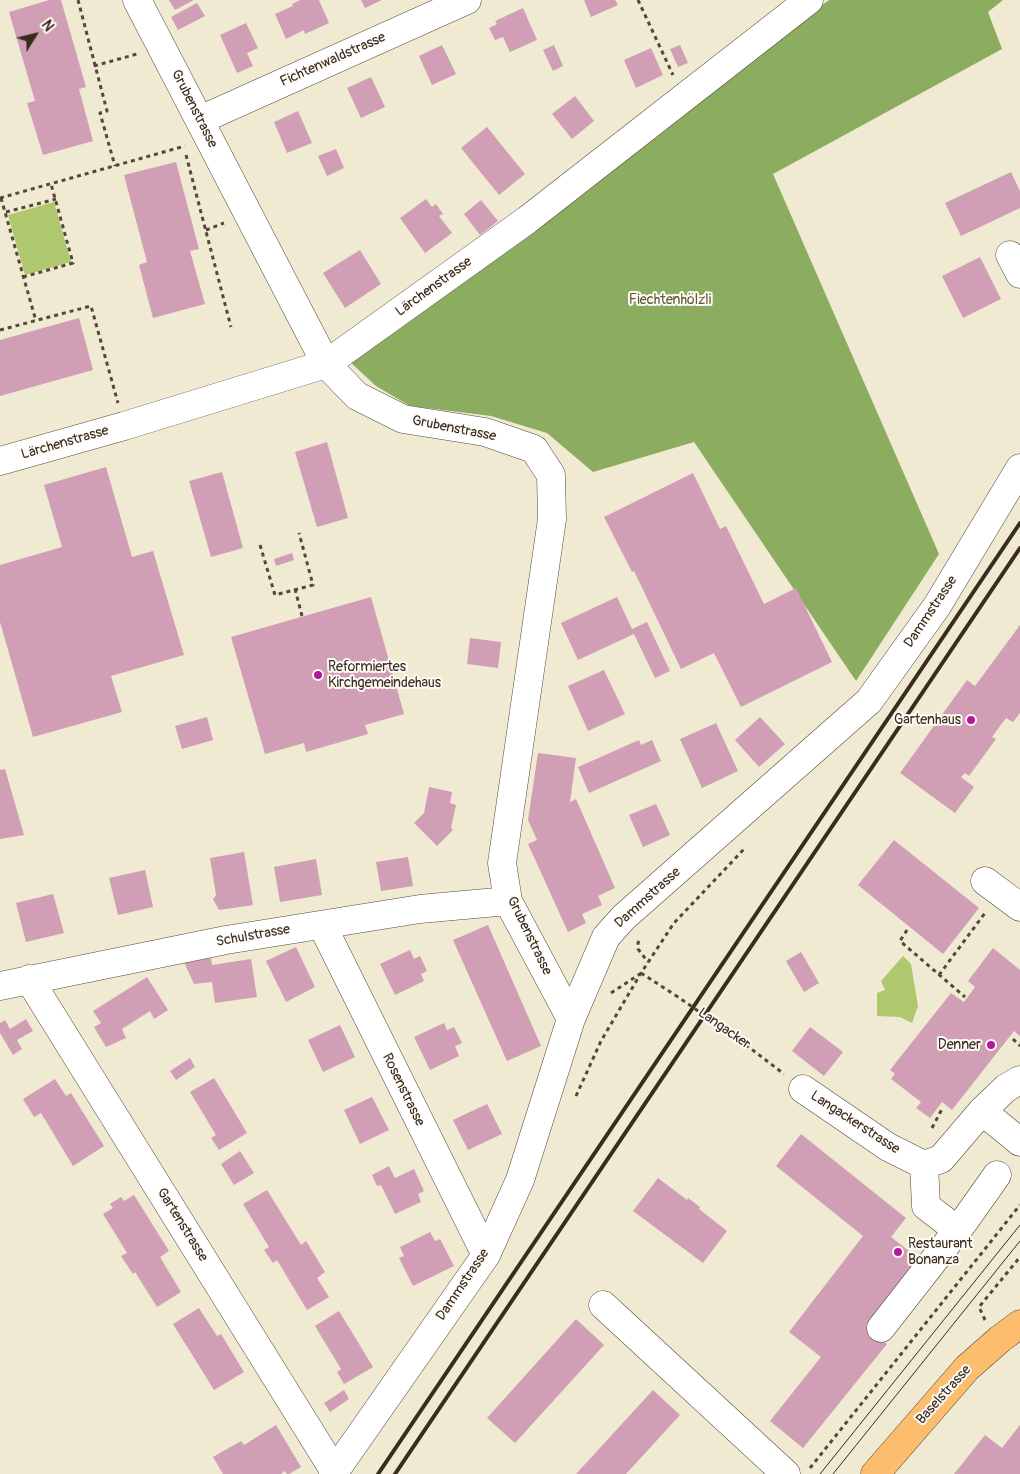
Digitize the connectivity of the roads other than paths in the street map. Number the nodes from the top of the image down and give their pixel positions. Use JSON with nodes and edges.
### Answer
{"nodes":[{"id":1,"x":137,"y":0,"type":"edge"},
{"id":2,"x":467,"y":0,"type":"edge"},
{"id":3,"x":809,"y":0,"type":"edge"},
{"id":4,"x":204,"y":130,"type":"junction"},
{"id":5,"x":326,"y":364,"type":"junction"},
{"id":6,"x":0,"y":461,"type":"edge"},
{"id":7,"x":1020,"y":468,"type":"edge"},
{"id":8,"x":508,"y":901,"type":"junction"},
{"id":9,"x":322,"y":924,"type":"junction"},
{"id":10,"x":29,"y":979,"type":"junction"},
{"id":11,"x":0,"y":986,"type":"edge"},
{"id":12,"x":571,"y":1019,"type":"junction"},
{"id":13,"x":1020,"y":1080,"type":"edge"},
{"id":14,"x":803,"y":1089,"type":"road end"},
{"id":15,"x":982,"y":1111,"type":"junction"},
{"id":16,"x":1020,"y":1142,"type":"edge"},
{"id":17,"x":924,"y":1165,"type":"junction"},
{"id":18,"x":996,"y":1176,"type":"dead end"},
{"id":19,"x":956,"y":1230,"type":"junction"},
{"id":20,"x":486,"y":1255,"type":"junction"},
{"id":21,"x":602,"y":1305,"type":"dead end"},
{"id":22,"x":1020,"y":1324,"type":"edge"},
{"id":23,"x":881,"y":1328,"type":"dead end"},
{"id":24,"x":334,"y":1473,"type":"edge"},
{"id":25,"x":786,"y":1474,"type":"edge"},
{"id":26,"x":874,"y":1474,"type":"edge"}],
"edges":[{"from":1,"to":4,"type":"street","name":"Grubenstrasse"},
{"from":2,"to":4,"type":"street","name":"Fichtenwaldstrasse"},
{"from":3,"to":5,"type":"street","name":"Lärchenstrasse"},
{"from":4,"to":5,"type":"street","name":"Grubenstrasse"},
{"from":5,"to":6,"type":"street","name":"Lärchenstrasse"},
{"from":5,"to":8,"type":"street","name":"Grubenstrasse"},
{"from":7,"to":12,"type":"street","name":"Dammstrasse"},
{"from":8,"to":9,"type":"street","name":"Schulstrasse"},
{"from":8,"to":12,"type":"street","name":"Grubenstrasse"},
{"from":9,"to":10,"type":"street","name":"Schulstrasse"},
{"from":9,"to":20,"type":"street","name":"Rosenstrasse"},
{"from":10,"to":11,"type":"street","name":"Schulstrasse"},
{"from":10,"to":24,"type":"street","name":"Gartenstrasse"},
{"from":12,"to":20,"type":"street","name":"Dammstrasse"},
{"from":13,"to":15,"type":"street"},
{"from":14,"to":17,"type":"street","name":"Langackerstrasse"},
{"from":15,"to":16,"type":"street"},
{"from":15,"to":17,"type":"street"},
{"from":17,"to":19,"type":"street"},
{"from":18,"to":19,"type":"street"},
{"from":19,"to":23,"type":"street"},
{"from":20,"to":24,"type":"street","name":"Dammstrasse"},
{"from":21,"to":25,"type":"street"},
{"from":22,"to":26,"type":"main road","name":"Baselstrasse"}]}
